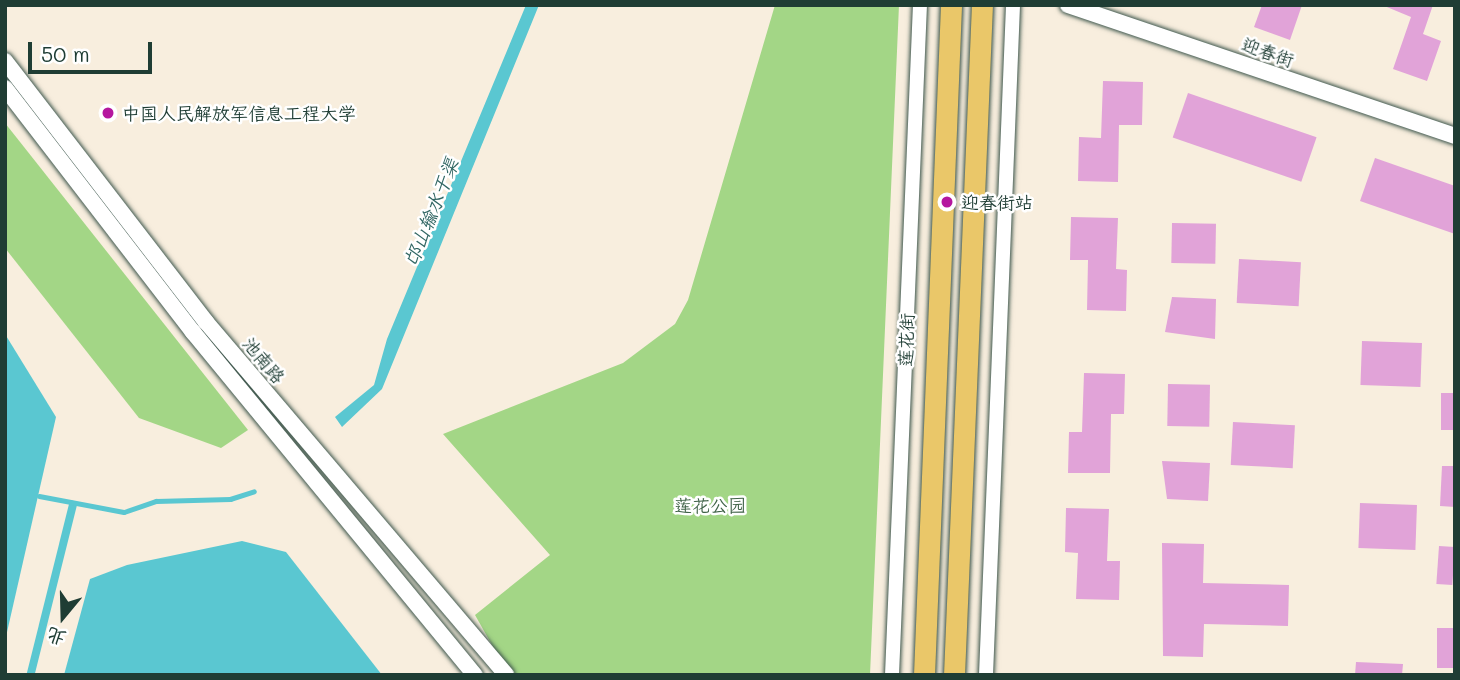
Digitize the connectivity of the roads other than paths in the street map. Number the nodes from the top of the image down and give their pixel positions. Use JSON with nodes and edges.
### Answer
{"nodes":[{"id":1,"x":920,"y":5,"type":"edge"},
{"id":2,"x":951,"y":5,"type":"edge"},
{"id":3,"x":982,"y":5,"type":"edge"},
{"id":4,"x":1013,"y":5,"type":"edge"},
{"id":5,"x":1068,"y":5,"type":"edge"},
{"id":6,"x":5,"y":61,"type":"edge"},
{"id":7,"x":5,"y":88,"type":"edge"},
{"id":8,"x":1455,"y":136,"type":"edge"},
{"id":9,"x":475,"y":675,"type":"edge"},
{"id":10,"x":506,"y":675,"type":"edge"},
{"id":11,"x":892,"y":675,"type":"edge"},
{"id":12,"x":924,"y":675,"type":"edge"},
{"id":13,"x":954,"y":675,"type":"edge"},
{"id":14,"x":986,"y":675,"type":"edge"}],
"edges":[{"from":1,"to":11,"type":"street","name":"莲花街"},
{"from":2,"to":12,"type":"main road","name":"莲花街"},
{"from":3,"to":13,"type":"main road"},
{"from":4,"to":14,"type":"street"},
{"from":5,"to":8,"type":"street","name":"迎春街"},
{"from":6,"to":10,"type":"street","name":"池南路"},
{"from":7,"to":9,"type":"street","name":"池南路"}]}
